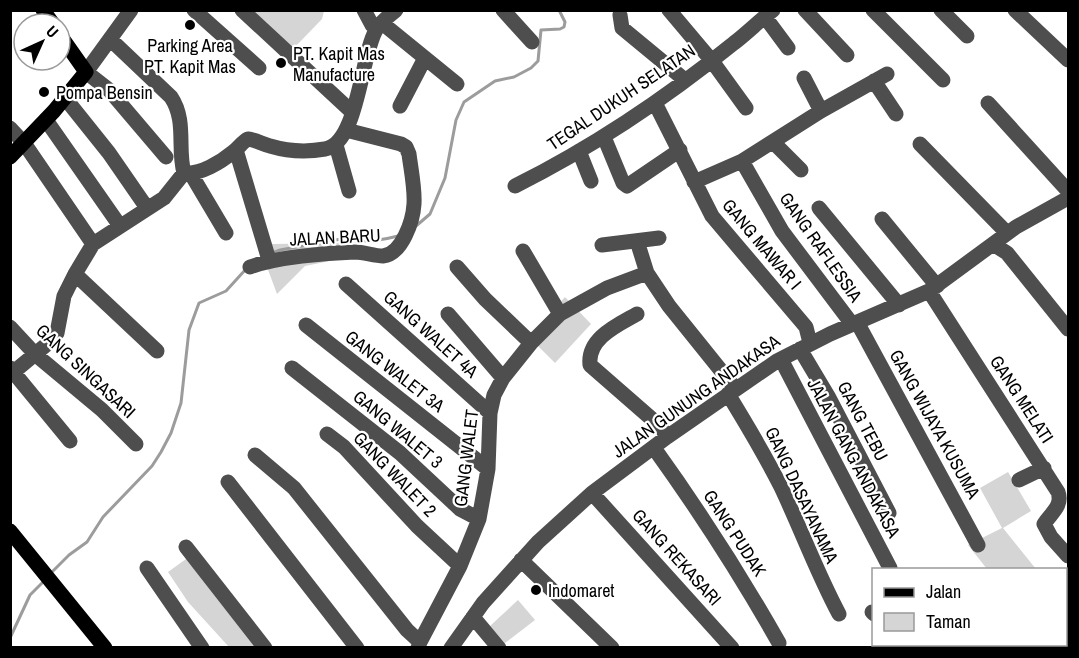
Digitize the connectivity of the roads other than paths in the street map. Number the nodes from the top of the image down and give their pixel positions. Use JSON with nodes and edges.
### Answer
{"nodes":[{"id":1,"x":194,"y":10,"type":"edge"},
{"id":2,"x":242,"y":10,"type":"edge"},
{"id":3,"x":364,"y":10,"type":"edge"},
{"id":4,"x":396,"y":10,"type":"edge"},
{"id":5,"x":503,"y":10,"type":"edge"},
{"id":6,"x":669,"y":10,"type":"edge"},
{"id":7,"x":805,"y":10,"type":"edge"},
{"id":8,"x":873,"y":10,"type":"edge"},
{"id":9,"x":941,"y":10,"type":"edge"},
{"id":10,"x":1015,"y":10,"type":"edge"},
{"id":11,"x":131,"y":11,"type":"edge"},
{"id":12,"x":768,"y":13,"type":"edge"},
{"id":13,"x":620,"y":15,"type":"dead end"},
{"id":14,"x":379,"y":26,"type":"junction"},
{"id":15,"x":967,"y":36,"type":"dead end"},
{"id":16,"x":111,"y":40,"type":"junction"},
{"id":17,"x":532,"y":42,"type":"dead end"},
{"id":18,"x":788,"y":48,"type":"dead end"},
{"id":19,"x":72,"y":52,"type":"edge"},
{"id":20,"x":847,"y":56,"type":"dead end"},
{"id":21,"x":425,"y":58,"type":"junction"},
{"id":22,"x":1068,"y":60,"type":"edge"},
{"id":23,"x":712,"y":61,"type":"junction"},
{"id":24,"x":259,"y":68,"type":"dead end"},
{"id":25,"x":86,"y":72,"type":"junction"},
{"id":26,"x":804,"y":78,"type":"dead end"},
{"id":27,"x":943,"y":80,"type":"dead end"},
{"id":28,"x":457,"y":84,"type":"dead end"},
{"id":29,"x":683,"y":88,"type":"junction"},
{"id":30,"x":65,"y":98,"type":"junction"},
{"id":31,"x":988,"y":102,"type":"dead end"},
{"id":32,"x":655,"y":103,"type":"junction"},
{"id":33,"x":400,"y":106,"type":"dead end"},
{"id":34,"x":746,"y":108,"type":"dead end"},
{"id":35,"x":821,"y":111,"type":"junction"},
{"id":36,"x":352,"y":112,"type":"junction"},
{"id":37,"x":896,"y":114,"type":"dead end"},
{"id":38,"x":46,"y":120,"type":"junction"},
{"id":39,"x":10,"y":128,"type":"edge"},
{"id":40,"x":346,"y":130,"type":"junction"},
{"id":41,"x":604,"y":137,"type":"junction"},
{"id":42,"x":773,"y":142,"type":"junction"},
{"id":43,"x":24,"y":143,"type":"junction"},
{"id":44,"x":920,"y":144,"type":"dead end"},
{"id":45,"x":336,"y":145,"type":"junction"},
{"id":46,"x":236,"y":150,"type":"junction"},
{"id":47,"x":680,"y":150,"type":"junction"},
{"id":48,"x":579,"y":151,"type":"junction"},
{"id":49,"x":10,"y":157,"type":"edge"},
{"id":50,"x":166,"y":157,"type":"dead end"},
{"id":51,"x":742,"y":161,"type":"junction"},
{"id":52,"x":801,"y":170,"type":"dead end"},
{"id":53,"x":187,"y":174,"type":"junction"},
{"id":54,"x":591,"y":181,"type":"dead end"},
{"id":55,"x":694,"y":182,"type":"junction"},
{"id":56,"x":515,"y":186,"type":"dead end"},
{"id":57,"x":349,"y":191,"type":"dead end"},
{"id":58,"x":1068,"y":197,"type":"edge"},
{"id":59,"x":147,"y":208,"type":"junction"},
{"id":60,"x":819,"y":208,"type":"dead end"},
{"id":61,"x":882,"y":219,"type":"dead end"},
{"id":62,"x":120,"y":226,"type":"junction"},
{"id":63,"x":226,"y":233,"type":"dead end"},
{"id":64,"x":1007,"y":233,"type":"junction"},
{"id":65,"x":658,"y":238,"type":"dead end"},
{"id":66,"x":637,"y":241,"type":"junction"},
{"id":67,"x":93,"y":244,"type":"junction"},
{"id":68,"x":993,"y":244,"type":"junction"},
{"id":69,"x":602,"y":245,"type":"dead end"},
{"id":70,"x":523,"y":251,"type":"dead end"},
{"id":71,"x":269,"y":261,"type":"junction"},
{"id":72,"x":250,"y":267,"type":"dead end"},
{"id":73,"x":457,"y":267,"type":"dead end"},
{"id":74,"x":647,"y":273,"type":"junction"},
{"id":75,"x":75,"y":274,"type":"junction"},
{"id":76,"x":346,"y":284,"type":"dead end"},
{"id":77,"x":933,"y":289,"type":"junction"},
{"id":78,"x":898,"y":305,"type":"junction"},
{"id":79,"x":448,"y":314,"type":"dead end"},
{"id":80,"x":560,"y":314,"type":"junction"},
{"id":81,"x":637,"y":314,"type":"dead end"},
{"id":82,"x":854,"y":323,"type":"junction"},
{"id":83,"x":306,"y":325,"type":"dead end"},
{"id":84,"x":10,"y":327,"type":"edge"},
{"id":85,"x":1068,"y":329,"type":"edge"},
{"id":86,"x":531,"y":343,"type":"junction"},
{"id":87,"x":805,"y":346,"type":"junction"},
{"id":88,"x":157,"y":351,"type":"dead end"},
{"id":89,"x":36,"y":355,"type":"junction"},
{"id":90,"x":780,"y":363,"type":"junction"},
{"id":91,"x":292,"y":368,"type":"dead end"},
{"id":92,"x":12,"y":371,"type":"edge"},
{"id":93,"x":503,"y":378,"type":"junction"},
{"id":94,"x":732,"y":391,"type":"junction"},
{"id":95,"x":490,"y":413,"type":"junction"},
{"id":96,"x":327,"y":434,"type":"dead end"},
{"id":97,"x":667,"y":437,"type":"junction"},
{"id":98,"x":69,"y":441,"type":"dead end"},
{"id":99,"x":136,"y":444,"type":"dead end"},
{"id":100,"x":654,"y":448,"type":"junction"},
{"id":101,"x":255,"y":455,"type":"dead end"},
{"id":102,"x":1044,"y":468,"type":"junction"},
{"id":103,"x":488,"y":469,"type":"junction"},
{"id":104,"x":1019,"y":480,"type":"dead end"},
{"id":105,"x":228,"y":483,"type":"dead end"},
{"id":106,"x":592,"y":492,"type":"junction"},
{"id":107,"x":889,"y":513,"type":"dead end"},
{"id":108,"x":478,"y":519,"type":"junction"},
{"id":109,"x":10,"y":531,"type":"edge"},
{"id":110,"x":978,"y":545,"type":"dead end"},
{"id":111,"x":186,"y":547,"type":"dead end"},
{"id":112,"x":1068,"y":556,"type":"edge"},
{"id":113,"x":521,"y":560,"type":"junction"},
{"id":114,"x":460,"y":566,"type":"junction"},
{"id":115,"x":147,"y":568,"type":"dead end"},
{"id":116,"x":890,"y":568,"type":"edge"},
{"id":117,"x":839,"y":614,"type":"dead end"},
{"id":118,"x":473,"y":617,"type":"junction"},
{"id":119,"x":778,"y":643,"type":"dead end"},
{"id":120,"x":419,"y":645,"type":"edge"},
{"id":121,"x":105,"y":648,"type":"edge"},
{"id":122,"x":202,"y":648,"type":"edge"},
{"id":123,"x":265,"y":648,"type":"edge"},
{"id":124,"x":357,"y":648,"type":"edge"},
{"id":125,"x":451,"y":648,"type":"edge"},
{"id":126,"x":499,"y":648,"type":"edge"},
{"id":127,"x":612,"y":648,"type":"edge"},
{"id":128,"x":732,"y":648,"type":"edge"}],
"edges":[{"from":1,"to":24,"type":"street"},
{"from":2,"to":36,"type":"street"},
{"from":3,"to":14,"type":"street"},
{"from":4,"to":14,"type":"street"},
{"from":5,"to":17,"type":"street"},
{"from":6,"to":23,"type":"street"},
{"from":7,"to":20,"type":"street"},
{"from":8,"to":27,"type":"street"},
{"from":9,"to":15,"type":"street"},
{"from":10,"to":22,"type":"street"},
{"from":11,"to":16,"type":"street"},
{"from":12,"to":18,"type":"street"},
{"from":12,"to":23,"type":"street","name":"TEGAL DUKUH SELATAN"},
{"from":13,"to":29,"type":"street"},
{"from":14,"to":21,"type":"street"},
{"from":14,"to":36,"type":"street"},
{"from":16,"to":25,"type":"street"},
{"from":16,"to":53,"type":"street"},
{"from":19,"to":25,"type":"main road"},
{"from":21,"to":28,"type":"street"},
{"from":21,"to":33,"type":"street"},
{"from":23,"to":29,"type":"street","name":"TEGAL DUKUH SELATAN"},
{"from":23,"to":34,"type":"street"},
{"from":25,"to":30,"type":"main road"},
{"from":25,"to":50,"type":"street"},
{"from":26,"to":35,"type":"street"},
{"from":29,"to":32,"type":"street","name":"TEGAL DUKUH SELATAN"},
{"from":30,"to":38,"type":"main road"},
{"from":30,"to":59,"type":"street"},
{"from":31,"to":58,"type":"street"},
{"from":32,"to":41,"type":"street","name":"TEGAL DUKUH SELATAN"},
{"from":32,"to":47,"type":"street","name":"GANG MAWAR I"},
{"from":35,"to":37,"type":"street"},
{"from":35,"to":42,"type":"street"},
{"from":36,"to":40,"type":"street"},
{"from":38,"to":43,"type":"main road"},
{"from":38,"to":62,"type":"street"},
{"from":39,"to":43,"type":"street"},
{"from":40,"to":45,"type":"street"},
{"from":40,"to":71,"type":"street","name":"JALAN BARU"},
{"from":41,"to":47,"type":"street"},
{"from":41,"to":48,"type":"street","name":"TEGAL DUKUH SELATAN"},
{"from":42,"to":51,"type":"street"},
{"from":42,"to":52,"type":"street"},
{"from":43,"to":49,"type":"main road"},
{"from":43,"to":67,"type":"street"},
{"from":44,"to":64,"type":"street"},
{"from":45,"to":46,"type":"street"},
{"from":45,"to":57,"type":"street"},
{"from":46,"to":53,"type":"street"},
{"from":46,"to":71,"type":"street"},
{"from":47,"to":55,"type":"street","name":"GANG MAWAR I"},
{"from":48,"to":54,"type":"street"},
{"from":48,"to":56,"type":"street","name":"TEGAL DUKUH SELATAN"},
{"from":51,"to":55,"type":"street"},
{"from":51,"to":82,"type":"street","name":"GANG RAFLESSIA"},
{"from":53,"to":59,"type":"street"},
{"from":53,"to":63,"type":"street"},
{"from":55,"to":87,"type":"street","name":"GANG MAWAR I"},
{"from":58,"to":64,"type":"street","name":"JALAN GUNUNG ANDAKASA"},
{"from":59,"to":62,"type":"street"},
{"from":60,"to":78,"type":"street"},
{"from":61,"to":77,"type":"street","name":"GANG MELATI"},
{"from":62,"to":67,"type":"street"},
{"from":64,"to":68,"type":"street","name":"JALAN GUNUNG ANDAKASA"},
{"from":65,"to":66,"type":"street"},
{"from":66,"to":69,"type":"street"},
{"from":66,"to":74,"type":"street","name":"GANG DASAYANAMA"},
{"from":67,"to":75,"type":"street"},
{"from":68,"to":77,"type":"street","name":"JALAN GUNUNG ANDAKASA"},
{"from":68,"to":85,"type":"street"},
{"from":70,"to":80,"type":"street"},
{"from":71,"to":72,"type":"street","name":"JALAN BARU"},
{"from":73,"to":86,"type":"street"},
{"from":74,"to":80,"type":"street","name":"GANG WALET"},
{"from":74,"to":94,"type":"street","name":"GANG DASAYANAMA"},
{"from":75,"to":88,"type":"street"},
{"from":75,"to":89,"type":"street"},
{"from":76,"to":95,"type":"street","name":"GANG WALET 4A"},
{"from":77,"to":78,"type":"street","name":"JALAN GUNUNG ANDAKASA"},
{"from":77,"to":102,"type":"street","name":"GANG MELATI"},
{"from":78,"to":82,"type":"street","name":"JALAN GUNUNG ANDAKASA"},
{"from":79,"to":93,"type":"street"},
{"from":80,"to":86,"type":"street","name":"GANG WALET"},
{"from":81,"to":97,"type":"street"},
{"from":82,"to":87,"type":"street","name":"JALAN GUNUNG ANDAKASA"},
{"from":82,"to":110,"type":"street","name":"GANG WIJAYA KUSUMA"},
{"from":83,"to":103,"type":"street","name":"GANG WALET 3A"},
{"from":84,"to":89,"type":"street","name":"GANG SINGASARI"},
{"from":86,"to":93,"type":"street","name":"GANG WALET"},
{"from":87,"to":90,"type":"street","name":"JALAN GUNUNG ANDAKASA"},
{"from":87,"to":107,"type":"street","name":"GANG TEBU"},
{"from":89,"to":92,"type":"street"},
{"from":89,"to":99,"type":"street","name":"GANG SINGASARI"},
{"from":90,"to":94,"type":"street","name":"JALAN GUNUNG ANDAKASA"},
{"from":90,"to":116,"type":"street","name":"JALAN GANG ANDAKASA"},
{"from":91,"to":108,"type":"street","name":"GANG WALET 3"},
{"from":92,"to":98,"type":"street"},
{"from":93,"to":95,"type":"street","name":"GANG WALET"},
{"from":94,"to":97,"type":"street","name":"JALAN GUNUNG ANDAKASA"},
{"from":94,"to":117,"type":"street","name":"GANG DASAYANAMA"},
{"from":95,"to":103,"type":"street","name":"GANG WALET"},
{"from":96,"to":114,"type":"street","name":"GANG WALET 2"},
{"from":97,"to":100,"type":"street","name":"JALAN GUNUNG ANDAKASA"},
{"from":100,"to":106,"type":"street","name":"JALAN GUNUNG ANDAKASA"},
{"from":100,"to":119,"type":"street","name":"GANG PUDAK"},
{"from":101,"to":120,"type":"street"},
{"from":102,"to":104,"type":"street"},
{"from":102,"to":112,"type":"street","name":"GANG MELATI"},
{"from":103,"to":108,"type":"street","name":"GANG WALET"},
{"from":105,"to":124,"type":"street"},
{"from":106,"to":113,"type":"street","name":"JALAN GUNUNG ANDAKASA"},
{"from":106,"to":128,"type":"street","name":"GANG REKASARI"},
{"from":108,"to":114,"type":"street","name":"GANG WALET"},
{"from":109,"to":121,"type":"main road"},
{"from":111,"to":123,"type":"street"},
{"from":113,"to":118,"type":"street","name":"JALAN GUNUNG ANDAKASA"},
{"from":113,"to":127,"type":"street"},
{"from":114,"to":120,"type":"street","name":"GANG WALET"},
{"from":115,"to":122,"type":"street"},
{"from":118,"to":125,"type":"street","name":"JALAN GUNUNG ANDAKASA"},
{"from":118,"to":126,"type":"street"}]}
